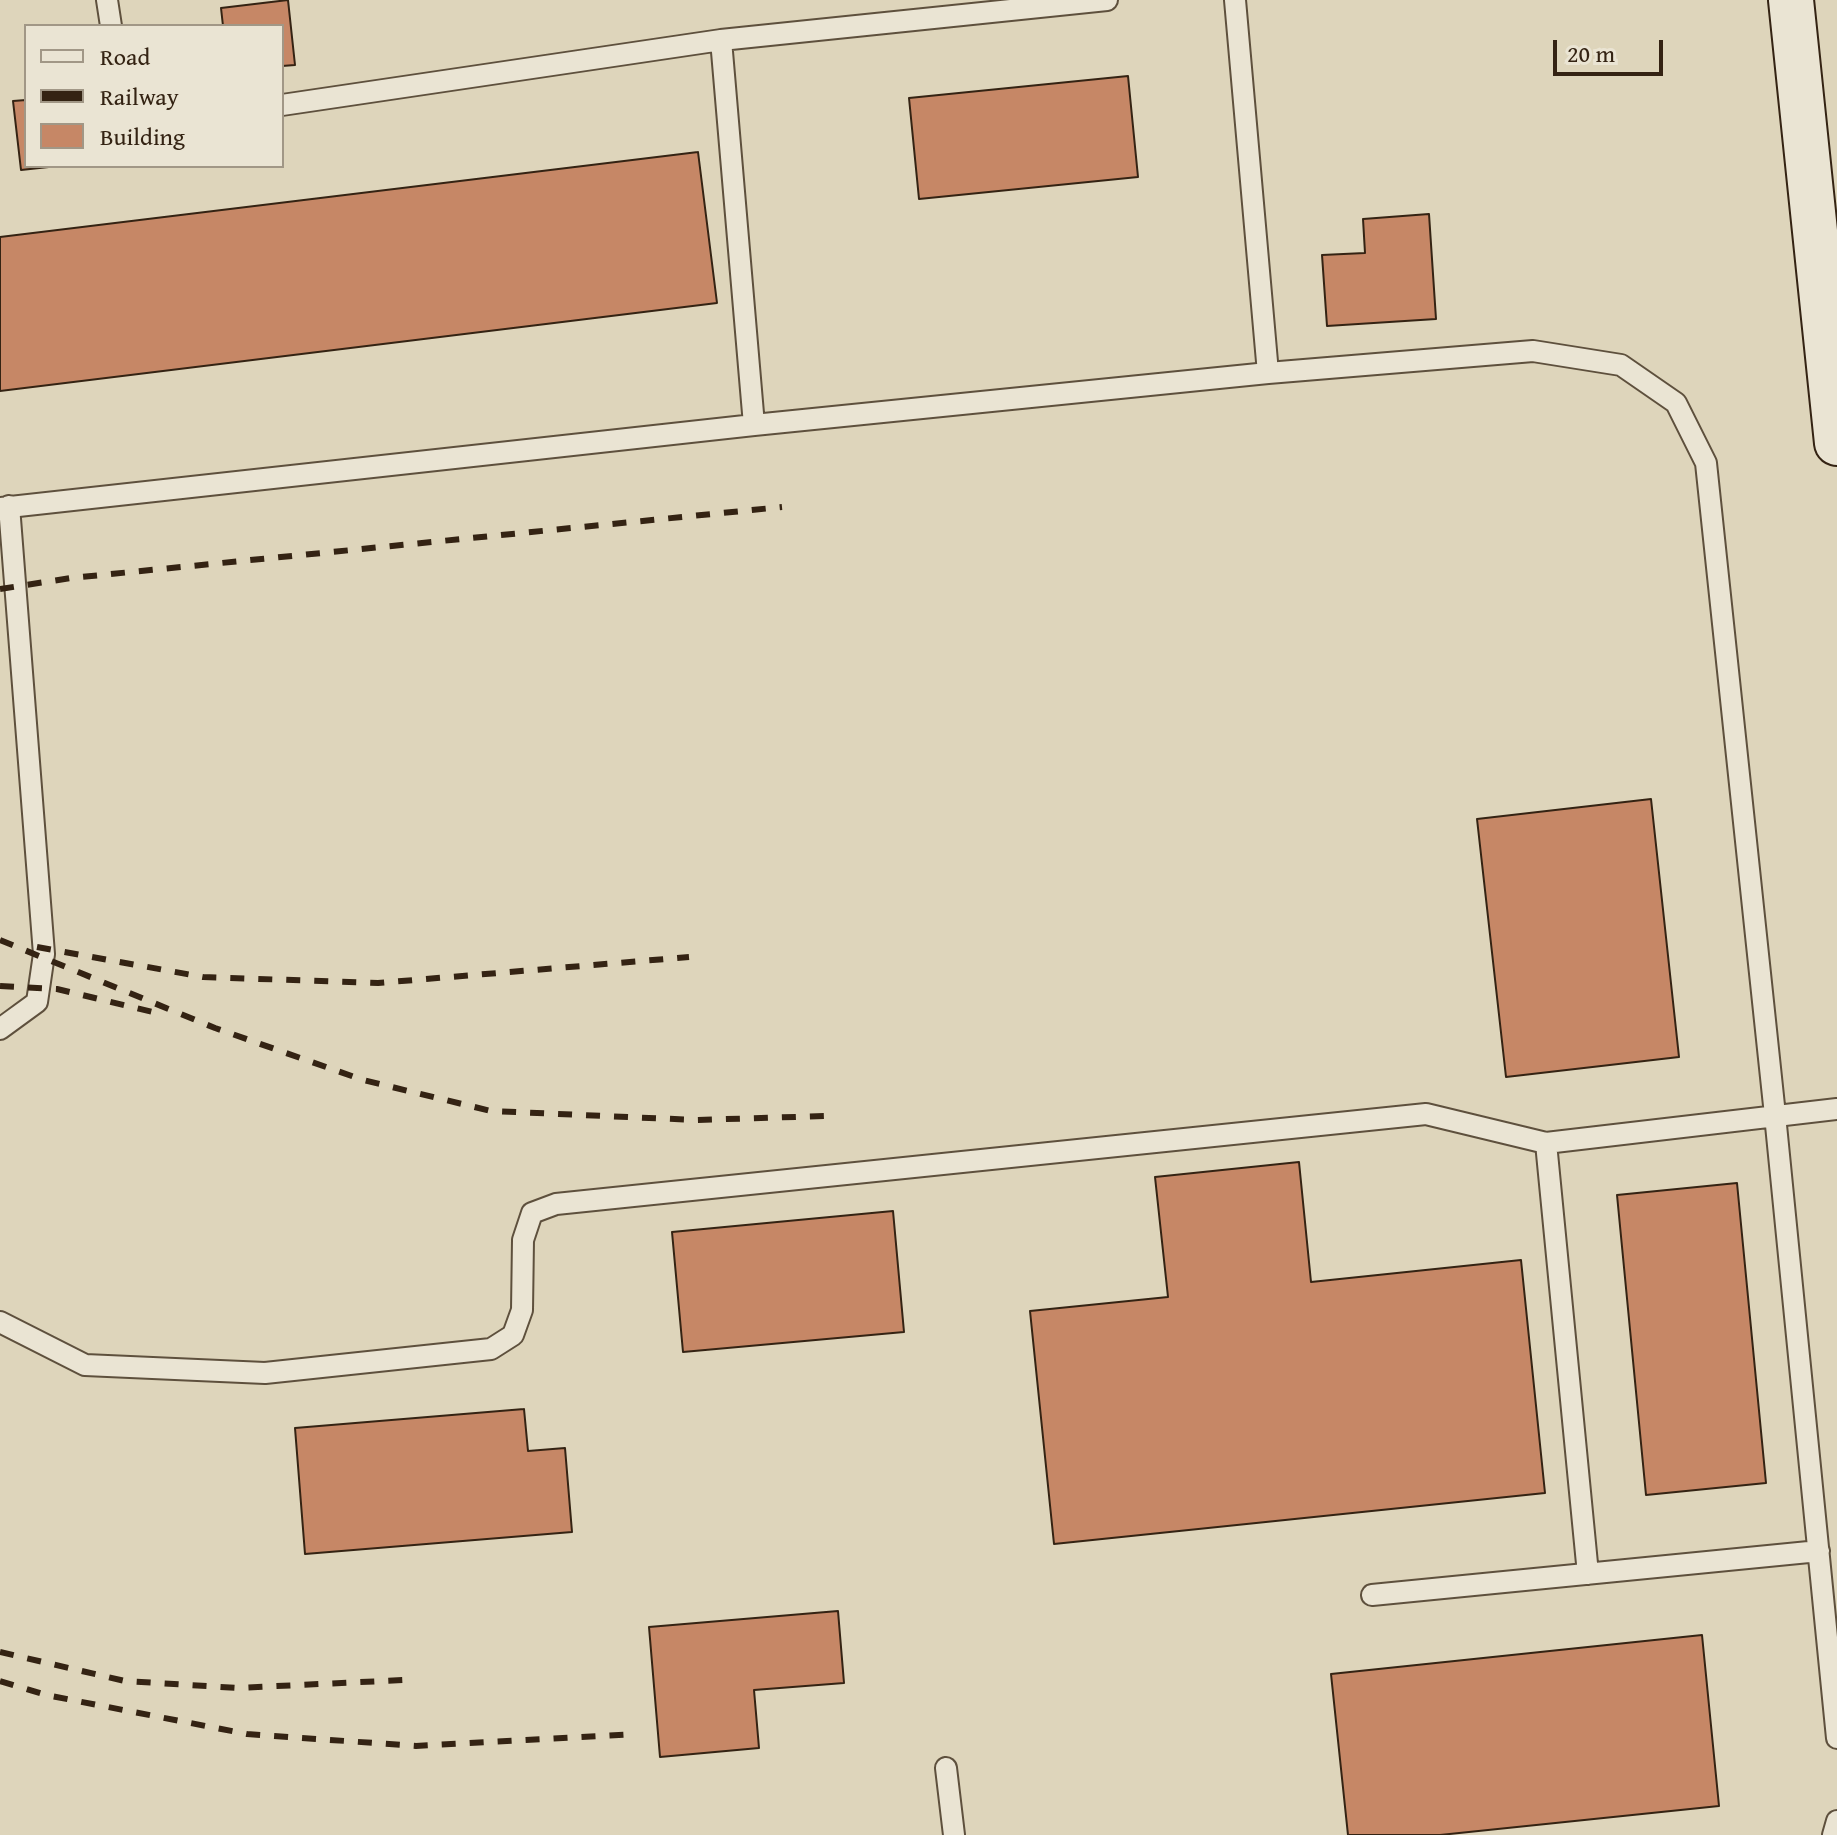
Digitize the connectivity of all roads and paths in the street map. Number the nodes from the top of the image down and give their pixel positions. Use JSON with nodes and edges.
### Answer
{"nodes":[{"id":1,"x":107,"y":0,"type":"edge"},
{"id":2,"x":1107,"y":0,"type":"edge"},
{"id":3,"x":1235,"y":0,"type":"edge"},
{"id":4,"x":1791,"y":0,"type":"edge"},
{"id":5,"x":111,"y":24,"type":"edge"},
{"id":6,"x":721,"y":40,"type":"junction"},
{"id":7,"x":284,"y":105,"type":"edge"},
{"id":8,"x":1824,"y":194,"type":"edge"},
{"id":9,"x":1268,"y":373,"type":"junction"},
{"id":10,"x":754,"y":425,"type":"junction"},
{"id":11,"x":1837,"y":443,"type":"edge"},
{"id":12,"x":4,"y":507,"type":"edge"},
{"id":13,"x":0,"y":1029,"type":"edge"},
{"id":14,"x":1837,"y":1109,"type":"edge"},
{"id":15,"x":1775,"y":1115,"type":"junction"},
{"id":16,"x":1546,"y":1143,"type":"junction"},
{"id":17,"x":0,"y":1322,"type":"edge"},
{"id":18,"x":1819,"y":1551,"type":"junction"},
{"id":19,"x":1588,"y":1574,"type":"junction"},
{"id":20,"x":1372,"y":1595,"type":"dead end"},
{"id":21,"x":1837,"y":1738,"type":"edge"},
{"id":22,"x":946,"y":1768,"type":"dead end"},
{"id":23,"x":1837,"y":1821,"type":"edge"},
{"id":24,"x":954,"y":1835,"type":"edge"},
{"id":25,"x":1833,"y":1835,"type":"edge"}],
"edges":[{"from":1,"to":5,"type":"lane"},
{"from":2,"to":6,"type":"lane"},
{"from":3,"to":9,"type":"lane"},
{"from":4,"to":8,"type":"main road"},
{"from":6,"to":7,"type":"lane"},
{"from":6,"to":10,"type":"lane"},
{"from":8,"to":11,"type":"main road"},
{"from":9,"to":10,"type":"lane"},
{"from":9,"to":15,"type":"lane"},
{"from":10,"to":12,"type":"lane"},
{"from":12,"to":13,"type":"lane"},
{"from":14,"to":15,"type":"lane"},
{"from":15,"to":16,"type":"lane"},
{"from":15,"to":18,"type":"lane"},
{"from":16,"to":17,"type":"lane"},
{"from":16,"to":19,"type":"lane"},
{"from":18,"to":19,"type":"lane"},
{"from":18,"to":21,"type":"lane"},
{"from":19,"to":20,"type":"lane"},
{"from":22,"to":24,"type":"lane"},
{"from":23,"to":25,"type":"lane"}]}
